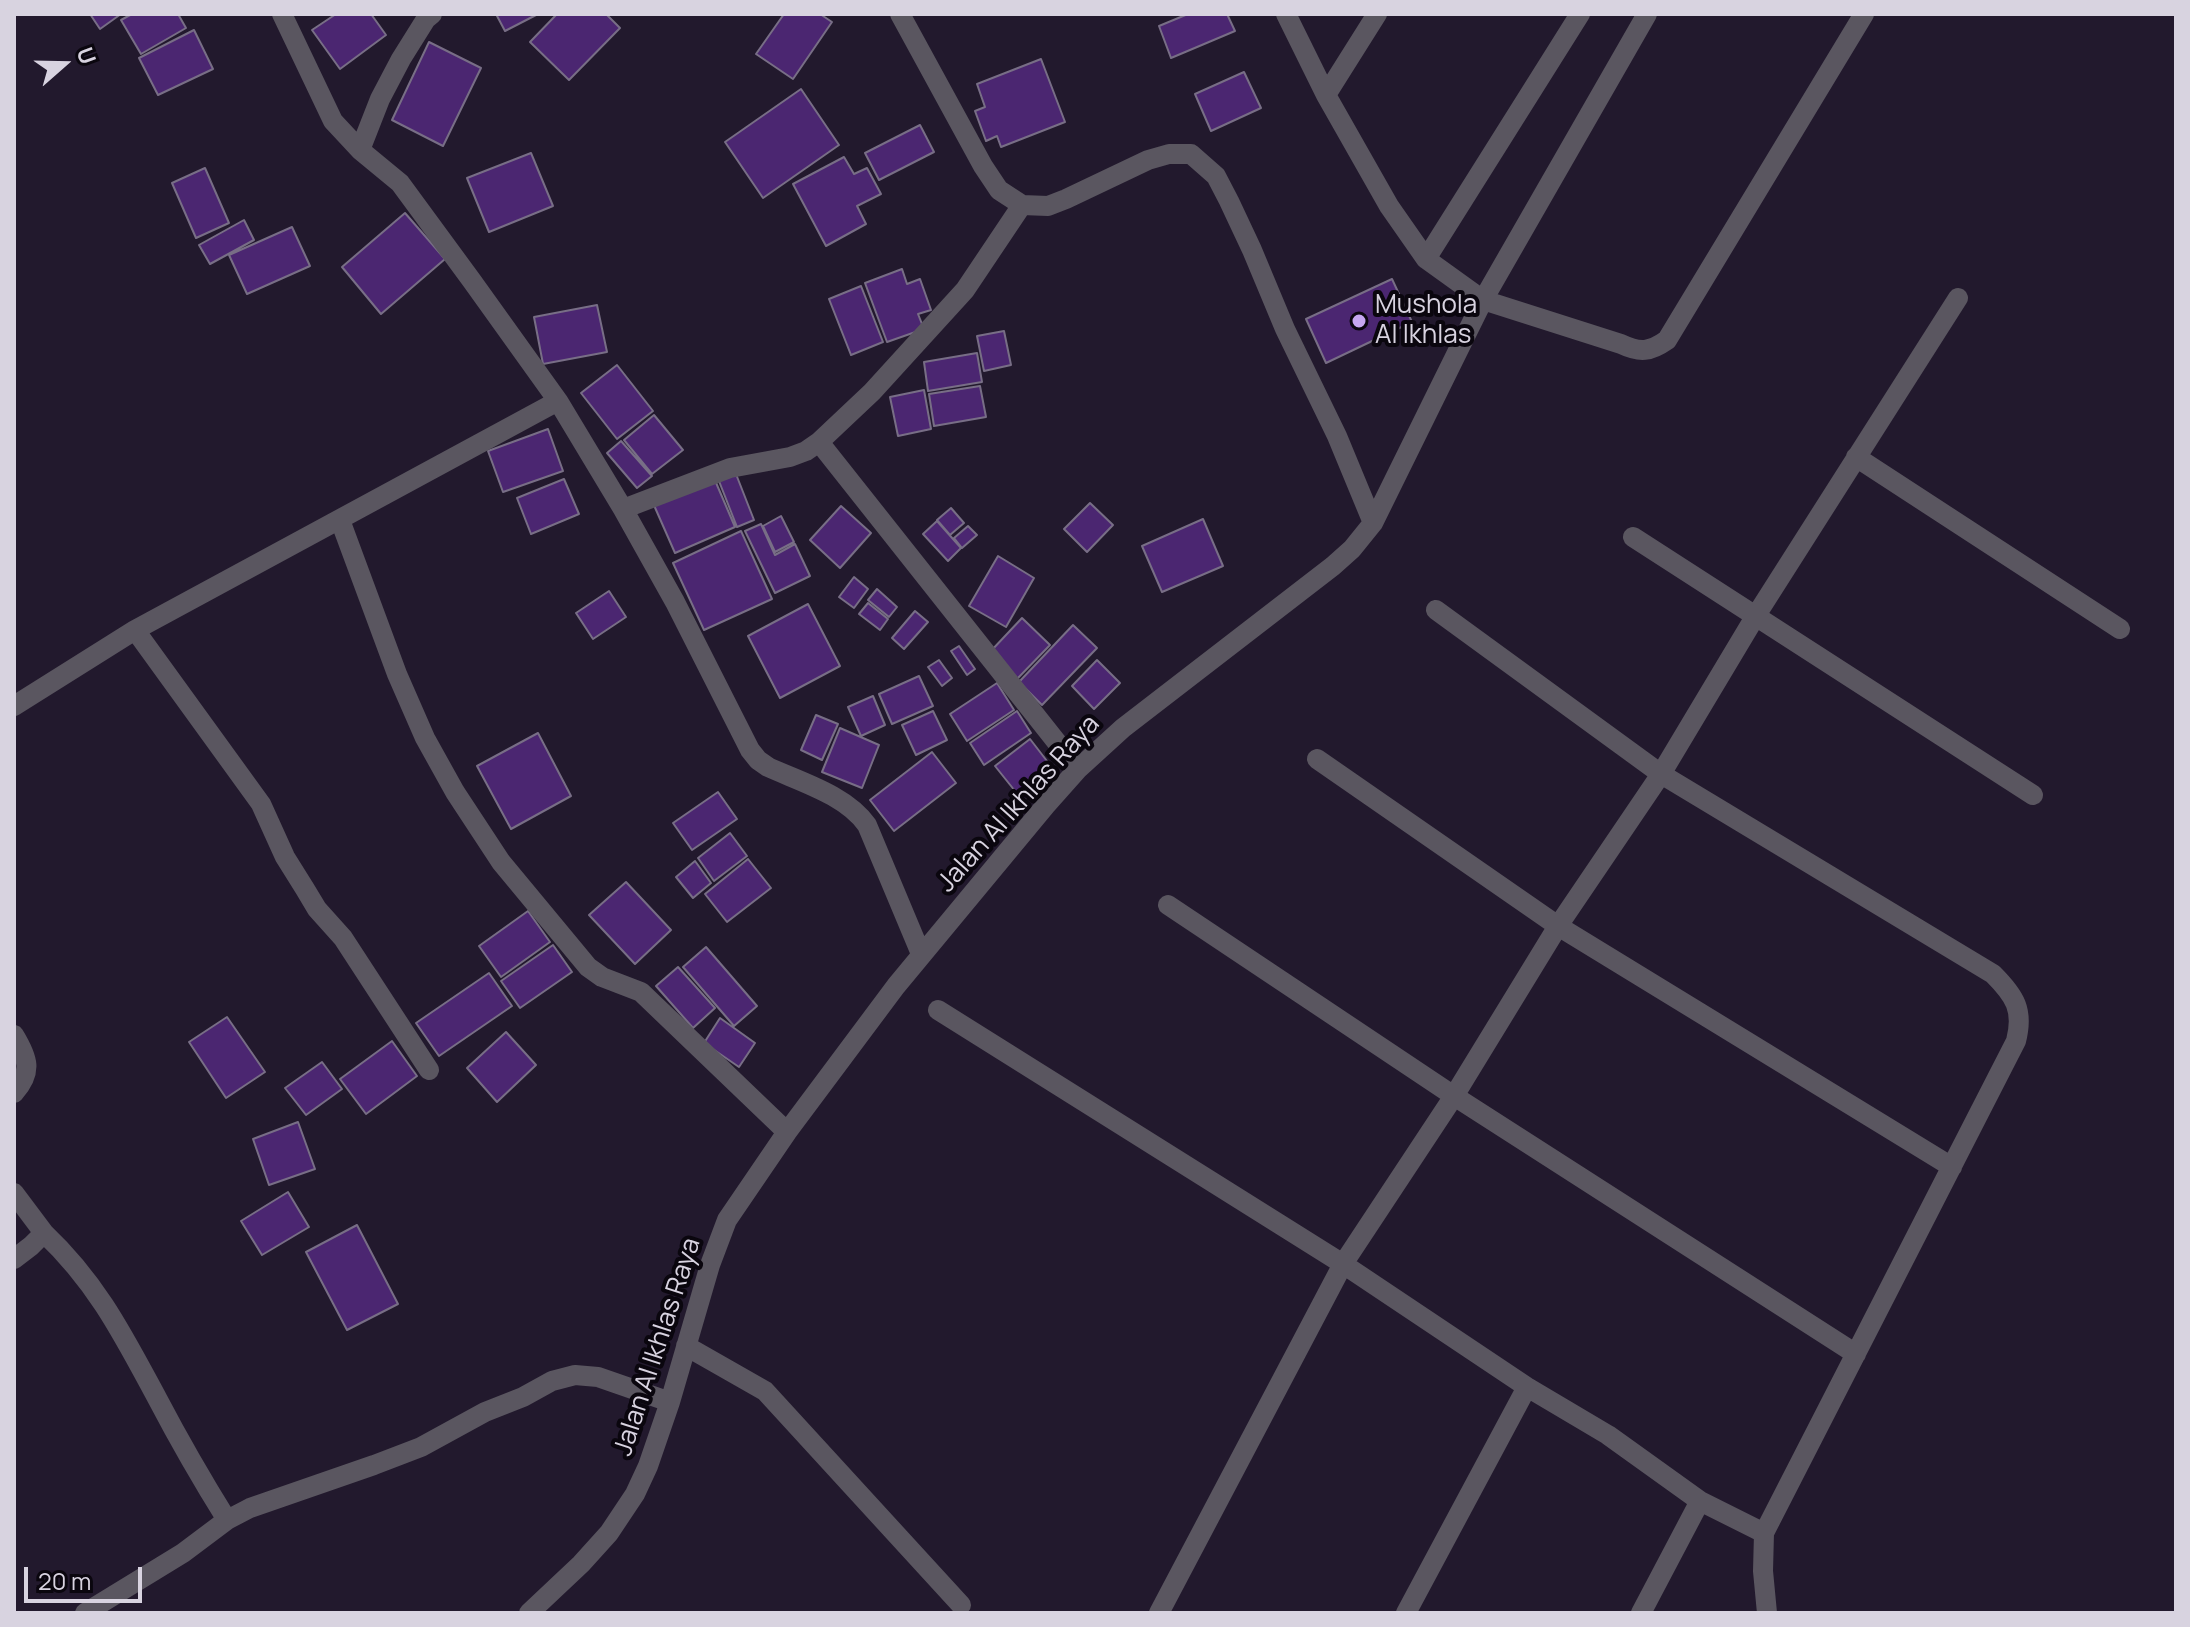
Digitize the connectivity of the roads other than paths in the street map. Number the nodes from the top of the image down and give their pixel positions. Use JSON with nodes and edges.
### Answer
{"nodes":[{"id":1,"x":267,"y":14,"type":"edge"},
{"id":2,"x":432,"y":14,"type":"edge"},
{"id":3,"x":900,"y":14,"type":"edge"},
{"id":4,"x":1286,"y":14,"type":"edge"},
{"id":5,"x":1377,"y":14,"type":"edge"},
{"id":6,"x":1580,"y":14,"type":"edge"},
{"id":7,"x":1647,"y":14,"type":"edge"},
{"id":8,"x":1864,"y":14,"type":"edge"},
{"id":9,"x":284,"y":20,"type":"edge"},
{"id":10,"x":1326,"y":95,"type":"junction"},
{"id":11,"x":360,"y":150,"type":"junction"},
{"id":12,"x":1022,"y":205,"type":"junction"},
{"id":13,"x":1426,"y":259,"type":"junction"},
{"id":14,"x":1958,"y":298,"type":"dead end"},
{"id":15,"x":1483,"y":300,"type":"junction"},
{"id":16,"x":558,"y":401,"type":"junction"},
{"id":17,"x":819,"y":442,"type":"junction"},
{"id":18,"x":1856,"y":457,"type":"junction"},
{"id":19,"x":623,"y":509,"type":"junction"},
{"id":20,"x":340,"y":520,"type":"junction"},
{"id":21,"x":1373,"y":523,"type":"junction"},
{"id":22,"x":1633,"y":537,"type":"dead end"},
{"id":23,"x":1436,"y":610,"type":"dead end"},
{"id":24,"x":1755,"y":617,"type":"junction"},
{"id":25,"x":2120,"y":629,"type":"dead end"},
{"id":26,"x":135,"y":630,"type":"junction"},
{"id":27,"x":14,"y":706,"type":"edge"},
{"id":28,"x":1317,"y":759,"type":"dead end"},
{"id":29,"x":1078,"y":769,"type":"junction"},
{"id":30,"x":1661,"y":774,"type":"junction"},
{"id":31,"x":2033,"y":795,"type":"dead end"},
{"id":32,"x":1168,"y":905,"type":"dead end"},
{"id":33,"x":1558,"y":926,"type":"junction"},
{"id":34,"x":921,"y":954,"type":"junction"},
{"id":35,"x":938,"y":1010,"type":"dead end"},
{"id":36,"x":14,"y":1035,"type":"edge"},
{"id":37,"x":429,"y":1070,"type":"dead end"},
{"id":38,"x":14,"y":1093,"type":"edge"},
{"id":39,"x":1454,"y":1096,"type":"junction"},
{"id":40,"x":787,"y":1132,"type":"junction"},
{"id":41,"x":1952,"y":1167,"type":"junction"},
{"id":42,"x":14,"y":1193,"type":"edge"},
{"id":43,"x":44,"y":1233,"type":"junction"},
{"id":44,"x":14,"y":1259,"type":"edge"},
{"id":45,"x":1343,"y":1264,"type":"junction"},
{"id":46,"x":686,"y":1346,"type":"junction"},
{"id":47,"x":1856,"y":1354,"type":"junction"},
{"id":48,"x":1527,"y":1387,"type":"junction"},
{"id":49,"x":670,"y":1402,"type":"junction"},
{"id":50,"x":1700,"y":1501,"type":"junction"},
{"id":51,"x":227,"y":1520,"type":"junction"},
{"id":52,"x":1764,"y":1533,"type":"junction"},
{"id":53,"x":961,"y":1605,"type":"dead end"},
{"id":54,"x":85,"y":1613,"type":"edge"},
{"id":55,"x":529,"y":1613,"type":"edge"},
{"id":56,"x":1159,"y":1613,"type":"edge"},
{"id":57,"x":1406,"y":1613,"type":"edge"},
{"id":58,"x":1641,"y":1613,"type":"edge"},
{"id":59,"x":1767,"y":1613,"type":"edge"}],
"edges":[{"from":1,"to":9,"type":"street"},
{"from":2,"to":11,"type":"street"},
{"from":3,"to":12,"type":"street"},
{"from":4,"to":10,"type":"street"},
{"from":5,"to":10,"type":"street"},
{"from":6,"to":13,"type":"street"},
{"from":7,"to":15,"type":"street","name":"Jalan Al Ikhlas Raya"},
{"from":8,"to":15,"type":"street"},
{"from":9,"to":11,"type":"street"},
{"from":10,"to":13,"type":"street"},
{"from":11,"to":16,"type":"street"},
{"from":12,"to":17,"type":"street"},
{"from":12,"to":21,"type":"street"},
{"from":13,"to":15,"type":"street"},
{"from":14,"to":18,"type":"street"},
{"from":15,"to":21,"type":"street","name":"Jalan Al Ikhlas Raya"},
{"from":16,"to":19,"type":"street"},
{"from":16,"to":20,"type":"street"},
{"from":17,"to":19,"type":"street"},
{"from":17,"to":29,"type":"street"},
{"from":18,"to":24,"type":"street"},
{"from":18,"to":25,"type":"street"},
{"from":19,"to":34,"type":"street"},
{"from":20,"to":26,"type":"street"},
{"from":20,"to":40,"type":"street"},
{"from":21,"to":29,"type":"street","name":"Jalan Al Ikhlas Raya"},
{"from":22,"to":24,"type":"street"},
{"from":23,"to":30,"type":"street"},
{"from":24,"to":30,"type":"street"},
{"from":24,"to":31,"type":"street"},
{"from":26,"to":27,"type":"street"},
{"from":26,"to":37,"type":"street"},
{"from":28,"to":33,"type":"street"},
{"from":29,"to":34,"type":"street","name":"Jalan Al Ikhlas Raya"},
{"from":30,"to":33,"type":"street"},
{"from":30,"to":41,"type":"street"},
{"from":32,"to":39,"type":"street"},
{"from":33,"to":39,"type":"street"},
{"from":33,"to":41,"type":"street"},
{"from":34,"to":40,"type":"street","name":"Jalan Al Ikhlas Raya"},
{"from":35,"to":45,"type":"street"},
{"from":36,"to":38,"type":"street"},
{"from":39,"to":45,"type":"street"},
{"from":39,"to":47,"type":"street"},
{"from":40,"to":46,"type":"street","name":"Jalan Al Ikhlas Raya"},
{"from":41,"to":47,"type":"street"},
{"from":42,"to":43,"type":"street"},
{"from":43,"to":44,"type":"street"},
{"from":43,"to":51,"type":"street"},
{"from":45,"to":48,"type":"street"},
{"from":45,"to":56,"type":"street"},
{"from":46,"to":49,"type":"street","name":"Jalan Al Ikhlas Raya"},
{"from":46,"to":53,"type":"street"},
{"from":47,"to":52,"type":"street"},
{"from":48,"to":50,"type":"street"},
{"from":48,"to":57,"type":"street"},
{"from":49,"to":51,"type":"street"},
{"from":49,"to":55,"type":"street","name":"Jalan Al Ikhlas Raya"},
{"from":50,"to":52,"type":"street"},
{"from":50,"to":58,"type":"street"},
{"from":51,"to":54,"type":"street"},
{"from":52,"to":59,"type":"street"}]}
